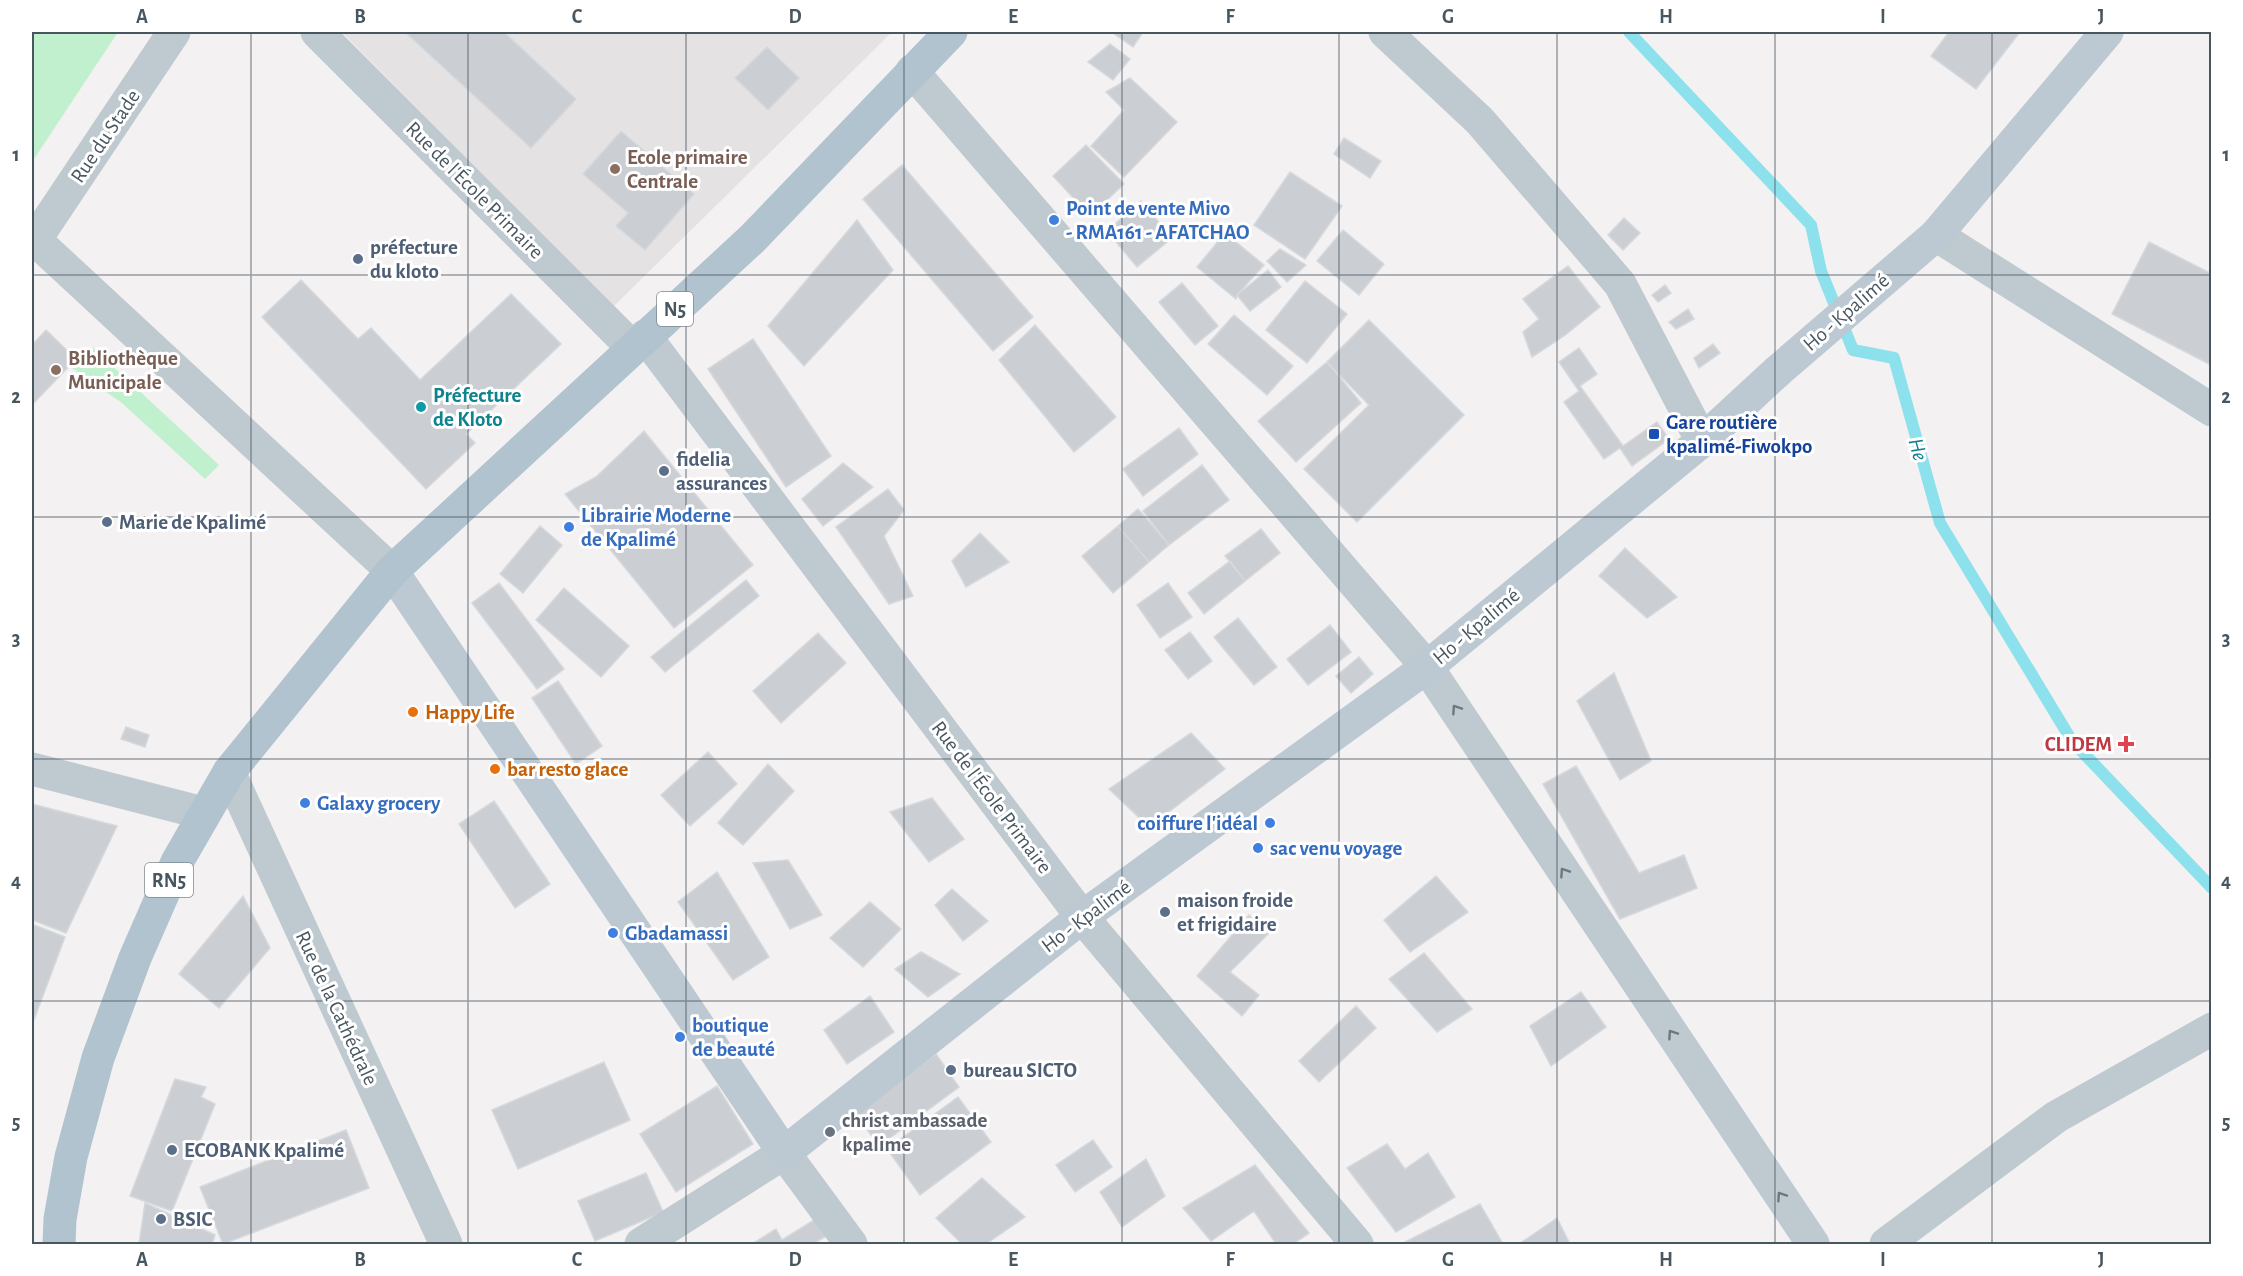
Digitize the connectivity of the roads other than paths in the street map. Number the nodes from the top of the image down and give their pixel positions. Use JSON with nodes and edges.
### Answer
{"nodes":[{"id":1,"x":174,"y":32,"type":"edge"},
{"id":2,"x":317,"y":32,"type":"edge"},
{"id":3,"x":1385,"y":32,"type":"edge"},
{"id":4,"x":2107,"y":32,"type":"edge"},
{"id":5,"x":949,"y":34,"type":"edge"},
{"id":6,"x":912,"y":71,"type":"junction"},
{"id":7,"x":1936,"y":235,"type":"junction"},
{"id":8,"x":33,"y":238,"type":"edge"},
{"id":9,"x":639,"y":342,"type":"junction"},
{"id":10,"x":2211,"y":410,"type":"edge"},
{"id":11,"x":1702,"y":441,"type":"junction"},
{"id":12,"x":392,"y":571,"type":"junction"},
{"id":13,"x":1427,"y":667,"type":"junction"},
{"id":14,"x":32,"y":769,"type":"edge"},
{"id":15,"x":229,"y":772,"type":"junction"},
{"id":16,"x":203,"y":813,"type":"junction"},
{"id":17,"x":1082,"y":917,"type":"junction"},
{"id":18,"x":2211,"y":1029,"type":"edge"},
{"id":19,"x":784,"y":1153,"type":"junction"},
{"id":20,"x":59,"y":1245,"type":"edge"},
{"id":21,"x":446,"y":1245,"type":"edge"},
{"id":22,"x":641,"y":1245,"type":"edge"},
{"id":23,"x":851,"y":1245,"type":"edge"},
{"id":24,"x":1357,"y":1245,"type":"edge"},
{"id":25,"x":1813,"y":1245,"type":"edge"},
{"id":26,"x":1886,"y":1245,"type":"edge"}],
"edges":[{"from":1,"to":8,"type":"street","name":"Rue du Stade"},
{"from":2,"to":9,"type":"street","name":"Rue de l'École Primaire"},
{"from":3,"to":11,"type":"street"},
{"from":4,"to":7,"type":"main road","name":"Ho - Kpalimé"},
{"from":5,"to":6,"type":"main road","number":"N5"},
{"from":6,"to":9,"type":"main road","number":"N5"},
{"from":6,"to":13,"type":"street"},
{"from":7,"to":10,"type":"street"},
{"from":7,"to":11,"type":"main road","name":"Ho - Kpalimé"},
{"from":8,"to":12,"type":"street"},
{"from":9,"to":12,"type":"main road","number":"N5"},
{"from":9,"to":17,"type":"street","name":"Rue de l'École Primaire"},
{"from":11,"to":13,"type":"main road","name":"Ho - Kpalimé"},
{"from":12,"to":15,"type":"main road","name":"RN5","number":"RN5"},
{"from":12,"to":19,"type":"main road"},
{"from":13,"to":17,"type":"main road","name":"Ho - Kpalimé"},
{"from":25,"to":13,"type":"street","one_way":true},
{"from":14,"to":16,"type":"street"},
{"from":15,"to":16,"type":"main road","name":"RN5","number":"RN5"},
{"from":15,"to":21,"type":"street","name":"Rue de la Cathédrale"},
{"from":16,"to":20,"type":"main road","name":"RN5","number":"RN5"},
{"from":17,"to":19,"type":"main road","name":"Ho - Kpalimé"},
{"from":17,"to":24,"type":"street","name":"Rue de l'École Primaire"},
{"from":18,"to":26,"type":"street"},
{"from":19,"to":22,"type":"street"},
{"from":19,"to":23,"type":"street"}]}
